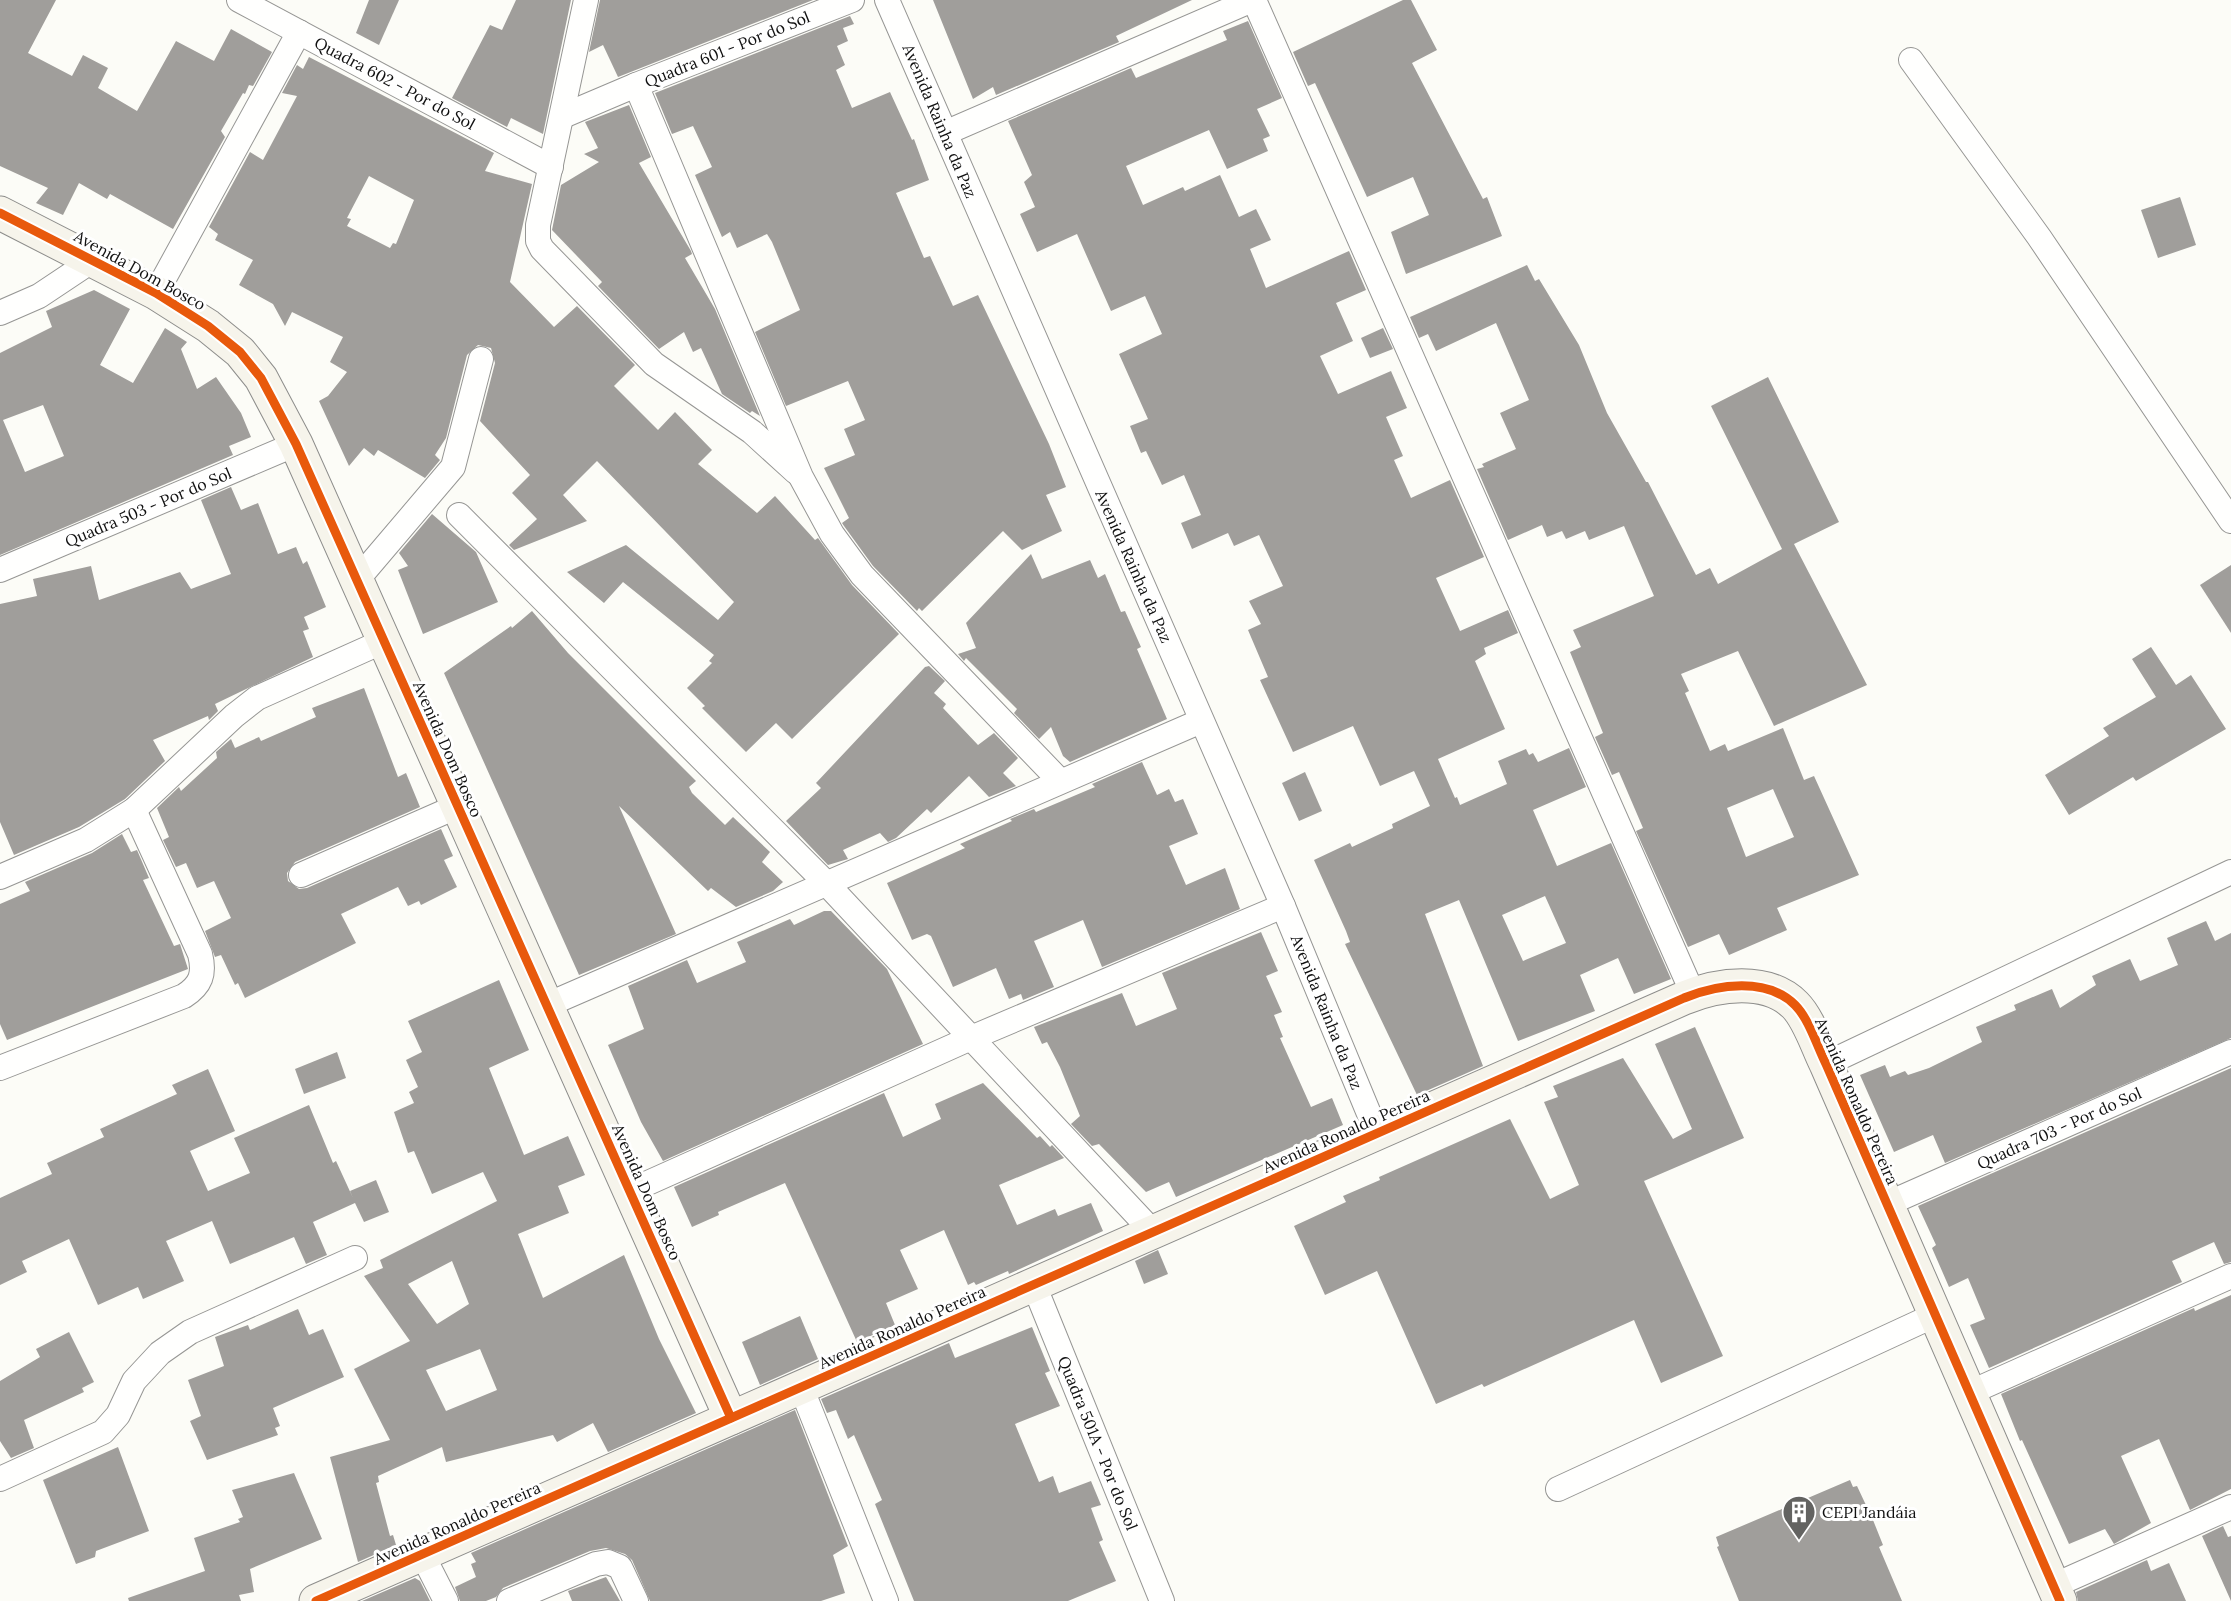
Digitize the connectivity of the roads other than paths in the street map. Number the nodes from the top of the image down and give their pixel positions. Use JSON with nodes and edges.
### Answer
{"nodes":[{"id":1,"x":238,"y":0,"type":"edge"},
{"id":2,"x":586,"y":0,"type":"edge"},
{"id":3,"x":852,"y":0,"type":"edge"},
{"id":4,"x":888,"y":0,"type":"edge"},
{"id":5,"x":1253,"y":0,"type":"edge"},
{"id":6,"x":299,"y":32,"type":"junction"},
{"id":7,"x":1911,"y":60,"type":"dead end"},
{"id":8,"x":636,"y":85,"type":"junction"},
{"id":9,"x":563,"y":116,"type":"junction"},
{"id":10,"x":945,"y":133,"type":"junction"},
{"id":11,"x":552,"y":167,"type":"junction"},
{"id":12,"x":0,"y":213,"type":"edge"},
{"id":13,"x":93,"y":260,"type":"junction"},
{"id":14,"x":156,"y":293,"type":"junction"},
{"id":15,"x":0,"y":313,"type":"edge"},
{"id":16,"x":481,"y":359,"type":"dead end"},
{"id":17,"x":296,"y":444,"type":"junction"},
{"id":18,"x":801,"y":477,"type":"junction"},
{"id":19,"x":459,"y":515,"type":"dead end"},
{"id":20,"x":2231,"y":521,"type":"edge"},
{"id":21,"x":0,"y":570,"type":"edge"},
{"id":22,"x":357,"y":580,"type":"junction"},
{"id":23,"x":384,"y":641,"type":"junction"},
{"id":24,"x":1201,"y":721,"type":"junction"},
{"id":25,"x":1060,"y":781,"type":"junction"},
{"id":26,"x":458,"y":806,"type":"junction"},
{"id":27,"x":134,"y":810,"type":"junction"},
{"id":28,"x":2231,"y":872,"type":"edge"},
{"id":29,"x":301,"y":875,"type":"dead end"},
{"id":30,"x":0,"y":877,"type":"edge"},
{"id":31,"x":826,"y":883,"type":"junction"},
{"id":32,"x":1283,"y":906,"type":"junction"},
{"id":33,"x":1693,"y":994,"type":"junction"},
{"id":34,"x":547,"y":1005,"type":"junction"},
{"id":35,"x":971,"y":1038,"type":"junction"},
{"id":36,"x":2231,"y":1052,"type":"edge"},
{"id":37,"x":1826,"y":1064,"type":"junction"},
{"id":38,"x":0,"y":1068,"type":"edge"},
{"id":39,"x":1377,"y":1133,"type":"junction"},
{"id":40,"x":630,"y":1191,"type":"junction"},
{"id":41,"x":1887,"y":1204,"type":"junction"},
{"id":42,"x":1153,"y":1232,"type":"junction"},
{"id":43,"x":355,"y":1258,"type":"dead end"},
{"id":44,"x":2231,"y":1276,"type":"edge"},
{"id":45,"x":1034,"y":1285,"type":"junction"},
{"id":46,"x":1935,"y":1315,"type":"junction"},
{"id":47,"x":801,"y":1387,"type":"junction"},
{"id":48,"x":1969,"y":1393,"type":"junction"},
{"id":49,"x":731,"y":1418,"type":"junction"},
{"id":50,"x":0,"y":1479,"type":"edge"},
{"id":51,"x":1558,"y":1489,"type":"dead end"},
{"id":52,"x":2231,"y":1507,"type":"edge"},
{"id":53,"x":422,"y":1554,"type":"junction"},
{"id":54,"x":2056,"y":1594,"type":"edge"},
{"id":55,"x":316,"y":1601,"type":"edge"},
{"id":56,"x":446,"y":1601,"type":"edge"},
{"id":57,"x":508,"y":1601,"type":"edge"},
{"id":58,"x":636,"y":1601,"type":"edge"},
{"id":59,"x":886,"y":1601,"type":"edge"},
{"id":60,"x":1162,"y":1601,"type":"edge"}],
"edges":[{"from":1,"to":6,"type":"street","name":"Quadra 602 - Por do Sol"},
{"from":2,"to":9,"type":"street"},
{"from":3,"to":8,"type":"street","name":"Quadra 601 - Por do Sol"},
{"from":4,"to":10,"type":"street","name":"Avenida Rainha da Paz"},
{"from":5,"to":10,"type":"street"},
{"from":5,"to":33,"type":"street"},
{"from":6,"to":11,"type":"street","name":"Quadra 602 - Por do Sol"},
{"from":6,"to":14,"type":"street"},
{"from":7,"to":20,"type":"street"},
{"from":8,"to":9,"type":"street","name":"Quadra 601 - Por do Sol"},
{"from":8,"to":18,"type":"street"},
{"from":9,"to":11,"type":"street"},
{"from":10,"to":24,"type":"street","name":"Avenida Rainha da Paz"},
{"from":11,"to":18,"type":"street"},
{"from":12,"to":13,"type":"street","name":"Avenida Dom Bosco"},
{"from":13,"to":14,"type":"street","name":"Avenida Dom Bosco"},
{"from":13,"to":15,"type":"street"},
{"from":14,"to":17,"type":"street","name":"Avenida Dom Bosco"},
{"from":16,"to":22,"type":"street"},
{"from":17,"to":21,"type":"street","name":"Quadra 503 - Por do Sol"},
{"from":17,"to":22,"type":"street","name":"Avenida Dom Bosco"},
{"from":18,"to":25,"type":"street"},
{"from":19,"to":31,"type":"street"},
{"from":22,"to":23,"type":"street","name":"Avenida Dom Bosco"},
{"from":23,"to":26,"type":"street","name":"Avenida Dom Bosco"},
{"from":23,"to":27,"type":"street"},
{"from":24,"to":25,"type":"street"},
{"from":24,"to":32,"type":"street","name":"Avenida Rainha da Paz"},
{"from":25,"to":31,"type":"street"},
{"from":26,"to":29,"type":"street"},
{"from":26,"to":34,"type":"street","name":"Avenida Dom Bosco"},
{"from":27,"to":30,"type":"street"},
{"from":27,"to":38,"type":"street"},
{"from":28,"to":37,"type":"street"},
{"from":31,"to":34,"type":"street"},
{"from":31,"to":35,"type":"street"},
{"from":32,"to":35,"type":"street"},
{"from":32,"to":39,"type":"street","name":"Avenida Rainha da Paz"},
{"from":33,"to":37,"type":"street","name":"Avenida Ronaldo Pereira"},
{"from":33,"to":39,"type":"street","name":"Avenida Ronaldo Pereira"},
{"from":34,"to":40,"type":"street","name":"Avenida Dom Bosco"},
{"from":35,"to":40,"type":"street"},
{"from":35,"to":42,"type":"street"},
{"from":36,"to":41,"type":"street","name":"Quadra 703 - Por do Sol"},
{"from":37,"to":41,"type":"street","name":"Avenida Ronaldo Pereira"},
{"from":39,"to":42,"type":"street","name":"Avenida Ronaldo Pereira"},
{"from":40,"to":49,"type":"street","name":"Avenida Dom Bosco"},
{"from":41,"to":46,"type":"street","name":"Avenida Ronaldo Pereira"},
{"from":42,"to":45,"type":"street","name":"Avenida Ronaldo Pereira"},
{"from":43,"to":50,"type":"street"},
{"from":44,"to":48,"type":"street"},
{"from":45,"to":47,"type":"street","name":"Avenida Ronaldo Pereira"},
{"from":45,"to":60,"type":"street","name":"Quadra 501A - Por do Sol"},
{"from":46,"to":48,"type":"street","name":"Avenida Ronaldo Pereira"},
{"from":46,"to":51,"type":"street"},
{"from":47,"to":49,"type":"street","name":"Avenida Ronaldo Pereira"},
{"from":47,"to":59,"type":"street"},
{"from":48,"to":54,"type":"street","name":"Avenida Ronaldo Pereira"},
{"from":49,"to":53,"type":"street","name":"Avenida Ronaldo Pereira"},
{"from":52,"to":54,"type":"street"},
{"from":53,"to":55,"type":"street","name":"Avenida Ronaldo Pereira"},
{"from":53,"to":56,"type":"street"},
{"from":57,"to":58,"type":"street"}]}
